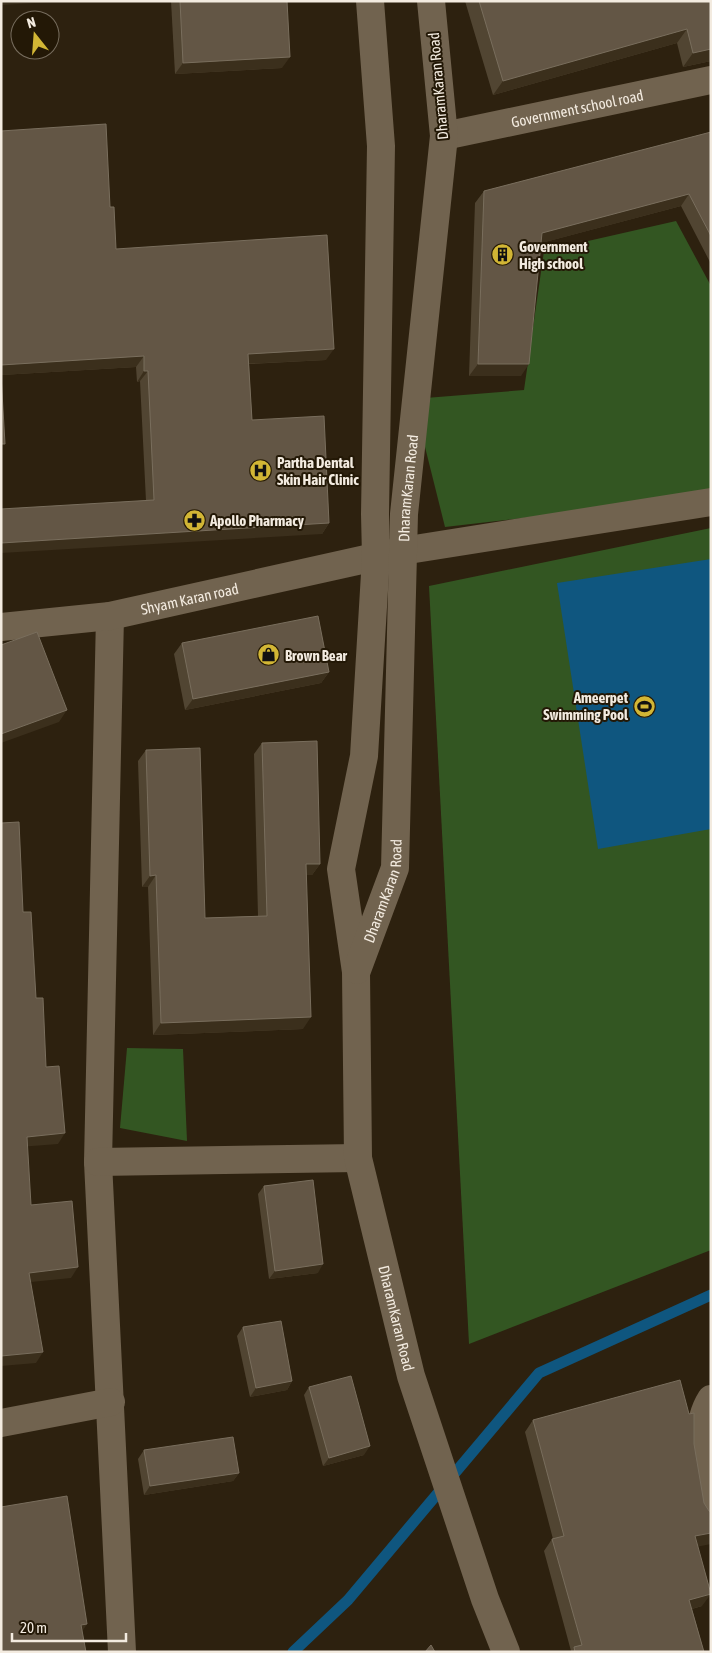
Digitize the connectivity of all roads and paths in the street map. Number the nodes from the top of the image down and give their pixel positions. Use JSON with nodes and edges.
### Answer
{"nodes":[{"id":1,"x":370,"y":1,"type":"edge"},
{"id":2,"x":430,"y":1,"type":"edge"},
{"id":3,"x":711,"y":80,"type":"edge"},
{"id":4,"x":444,"y":136,"type":"junction"},
{"id":5,"x":711,"y":502,"type":"edge"},
{"id":6,"x":389,"y":554,"type":"junction"},
{"id":7,"x":110,"y":616,"type":"junction"},
{"id":8,"x":1,"y":626,"type":"edge"},
{"id":9,"x":356,"y":972,"type":"junction"},
{"id":10,"x":358,"y":1158,"type":"junction"},
{"id":11,"x":98,"y":1162,"type":"junction"},
{"id":12,"x":711,"y":1399,"type":"edge"},
{"id":13,"x":111,"y":1402,"type":"junction"},
{"id":14,"x":1,"y":1423,"type":"edge"},
{"id":15,"x":711,"y":1512,"type":"edge"},
{"id":16,"x":122,"y":1652,"type":"edge"},
{"id":17,"x":506,"y":1652,"type":"edge"}],
"edges":[{"from":1,"to":6,"type":"street","name":"DharamKaran Road"},
{"from":2,"to":4,"type":"street","name":"DharamKaran Road"},
{"from":3,"to":4,"type":"street","name":"Government school road"},
{"from":4,"to":6,"type":"street","name":"DharamKaran Road"},
{"from":5,"to":6,"type":"street","name":"Shyam Karan road"},
{"from":6,"to":7,"type":"street","name":"Shyam Karan road"},
{"from":6,"to":9,"type":"street","name":"DharamKaran Road"},
{"from":6,"to":9,"type":"street","name":"DharamKaran Road"},
{"from":7,"to":8,"type":"street","name":"Shyam Karan road"},
{"from":7,"to":11,"type":"street"},
{"from":9,"to":10,"type":"street","name":"DharamKaran Road"},
{"from":10,"to":11,"type":"street"},
{"from":10,"to":17,"type":"street","name":"DharamKaran Road"},
{"from":11,"to":13,"type":"street"},
{"from":12,"to":15,"type":"street"},
{"from":13,"to":14,"type":"street"},
{"from":13,"to":16,"type":"street"}]}
